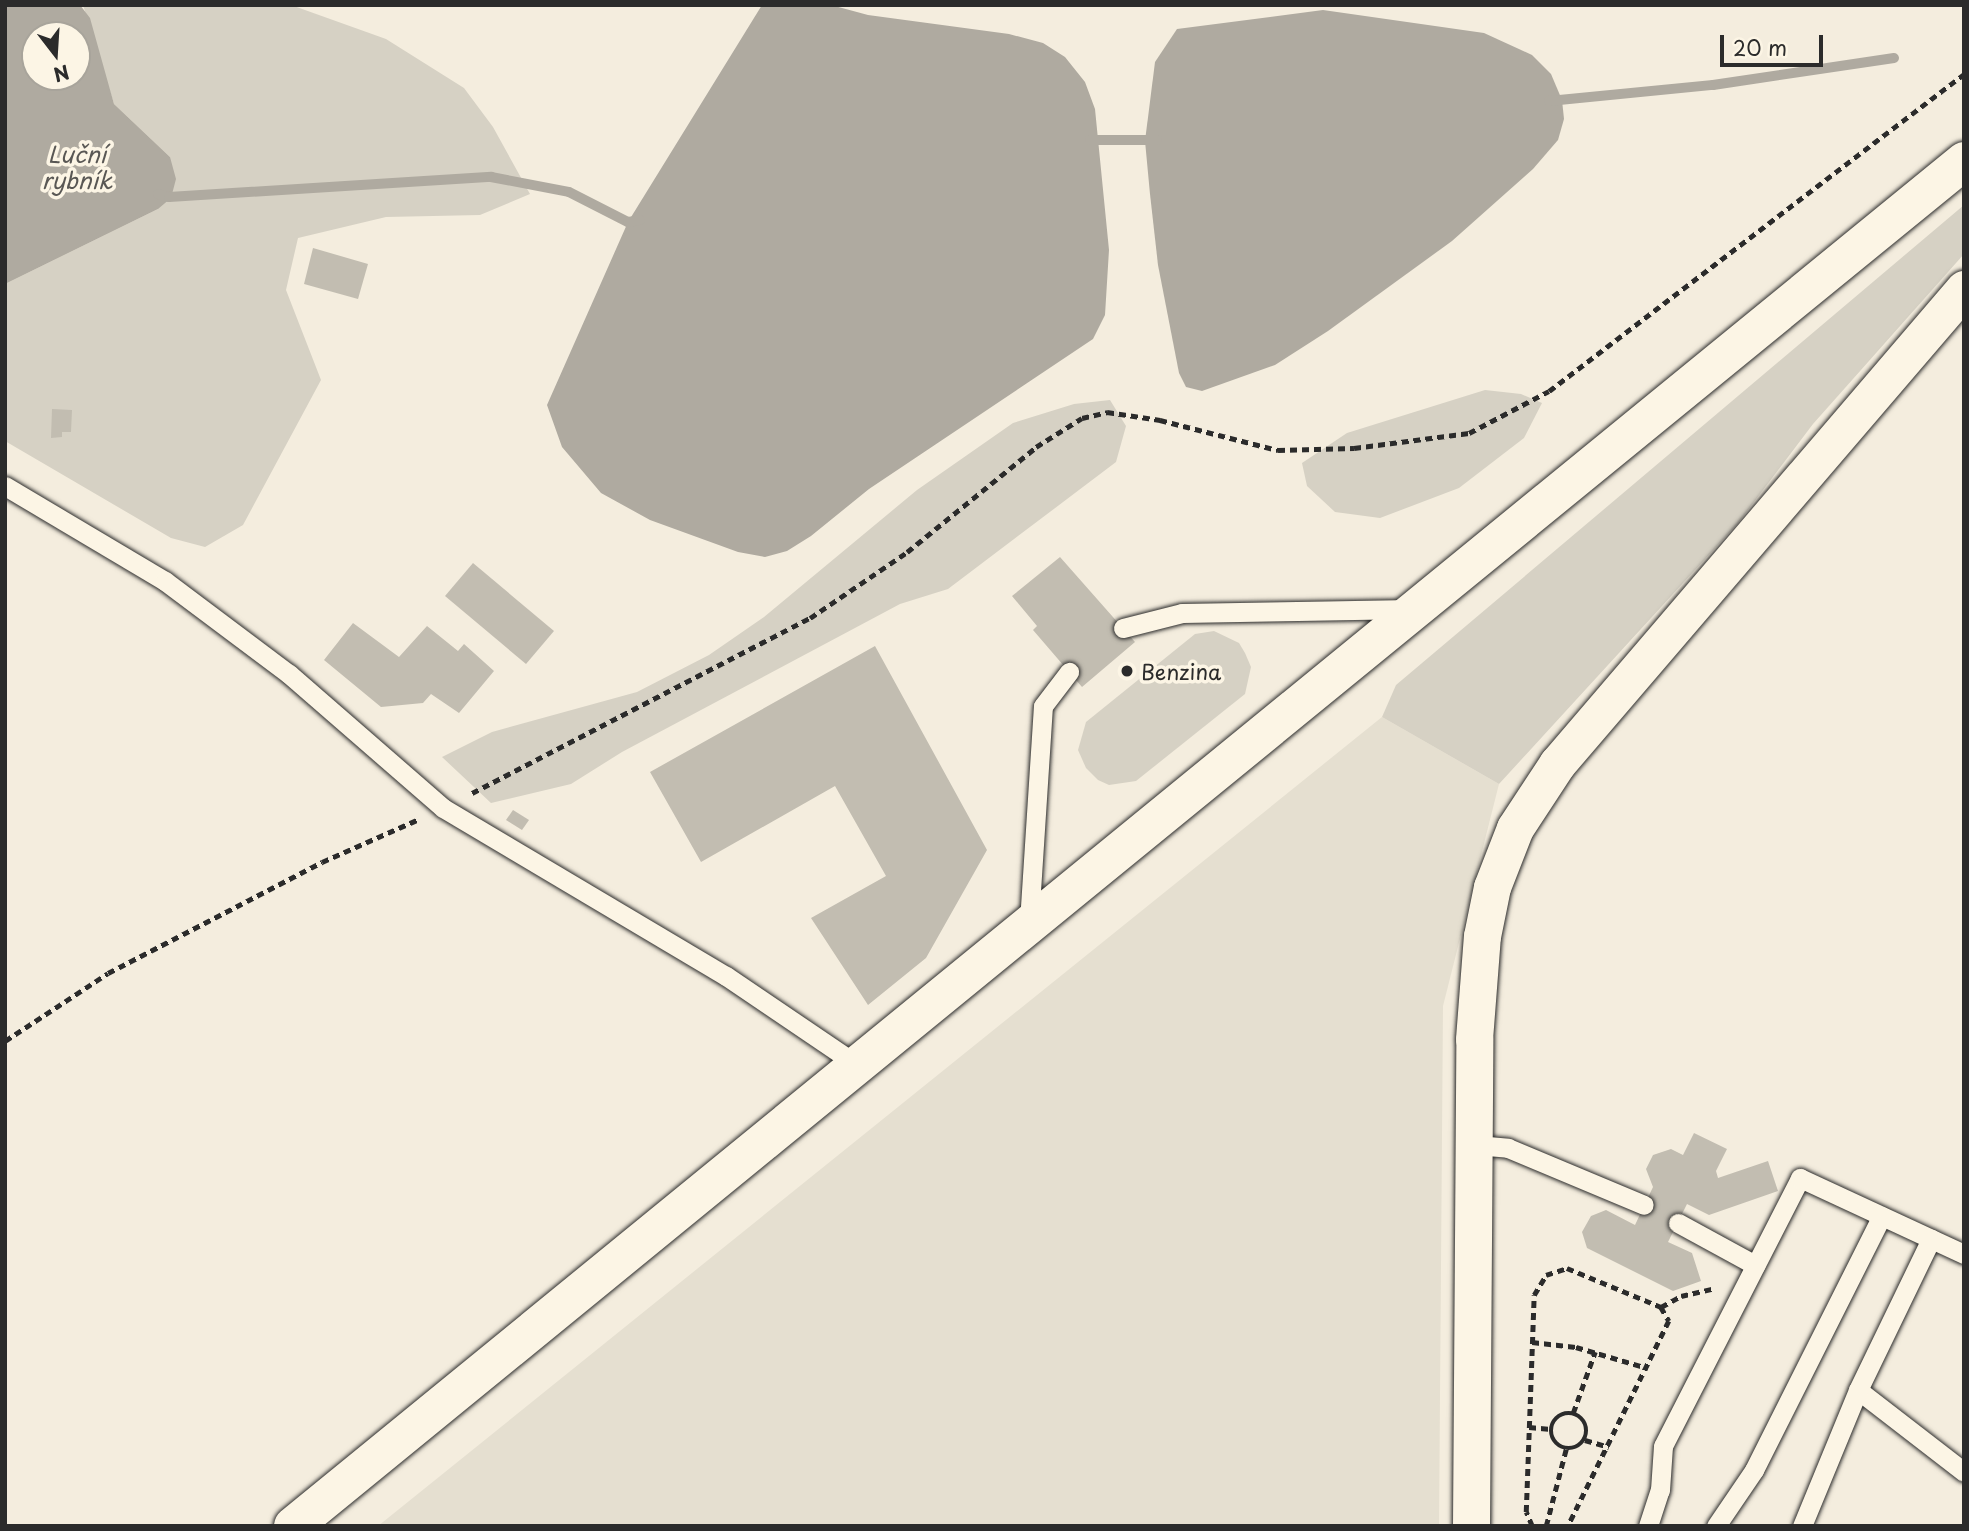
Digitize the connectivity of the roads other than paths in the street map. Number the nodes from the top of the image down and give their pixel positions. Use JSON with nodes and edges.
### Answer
{"nodes":[{"id":1,"x":1964,"y":161,"type":"edge"},
{"id":2,"x":1964,"y":289,"type":"edge"},
{"id":3,"x":5,"y":486,"type":"edge"},
{"id":4,"x":1416,"y":609,"type":"junction"},
{"id":5,"x":1123,"y":628,"type":"dead end"},
{"id":6,"x":1069,"y":672,"type":"dead end"},
{"id":7,"x":1029,"y":922,"type":"junction"},
{"id":8,"x":856,"y":1064,"type":"junction"},
{"id":9,"x":1476,"y":1145,"type":"junction"},
{"id":10,"x":1644,"y":1205,"type":"dead end"},
{"id":11,"x":1882,"y":1216,"type":"junction"},
{"id":12,"x":1678,"y":1223,"type":"dead end"},
{"id":13,"x":1931,"y":1239,"type":"junction"},
{"id":14,"x":1964,"y":1254,"type":"edge"},
{"id":15,"x":1755,"y":1265,"type":"junction"},
{"id":16,"x":1858,"y":1390,"type":"junction"},
{"id":17,"x":1964,"y":1472,"type":"edge"},
{"id":18,"x":301,"y":1520,"type":"edge"},
{"id":19,"x":1471,"y":1526,"type":"edge"},
{"id":20,"x":1648,"y":1526,"type":"edge"},
{"id":21,"x":1716,"y":1526,"type":"edge"},
{"id":22,"x":1802,"y":1526,"type":"edge"}],
"edges":[{"from":1,"to":4,"type":"main road"},
{"from":2,"to":9,"type":"street"},
{"from":3,"to":8,"type":"lane"},
{"from":4,"to":5,"type":"lane"},
{"from":4,"to":7,"type":"main road"},
{"from":6,"to":7,"type":"lane"},
{"from":7,"to":8,"type":"main road"},
{"from":8,"to":18,"type":"main road"},
{"from":9,"to":10,"type":"lane"},
{"from":9,"to":19,"type":"street"},
{"from":11,"to":13,"type":"lane"},
{"from":11,"to":15,"type":"lane"},
{"from":11,"to":21,"type":"lane"},
{"from":12,"to":15,"type":"lane"},
{"from":13,"to":14,"type":"lane"},
{"from":13,"to":16,"type":"lane"},
{"from":15,"to":20,"type":"lane"},
{"from":16,"to":17,"type":"lane"},
{"from":16,"to":22,"type":"lane"}]}
